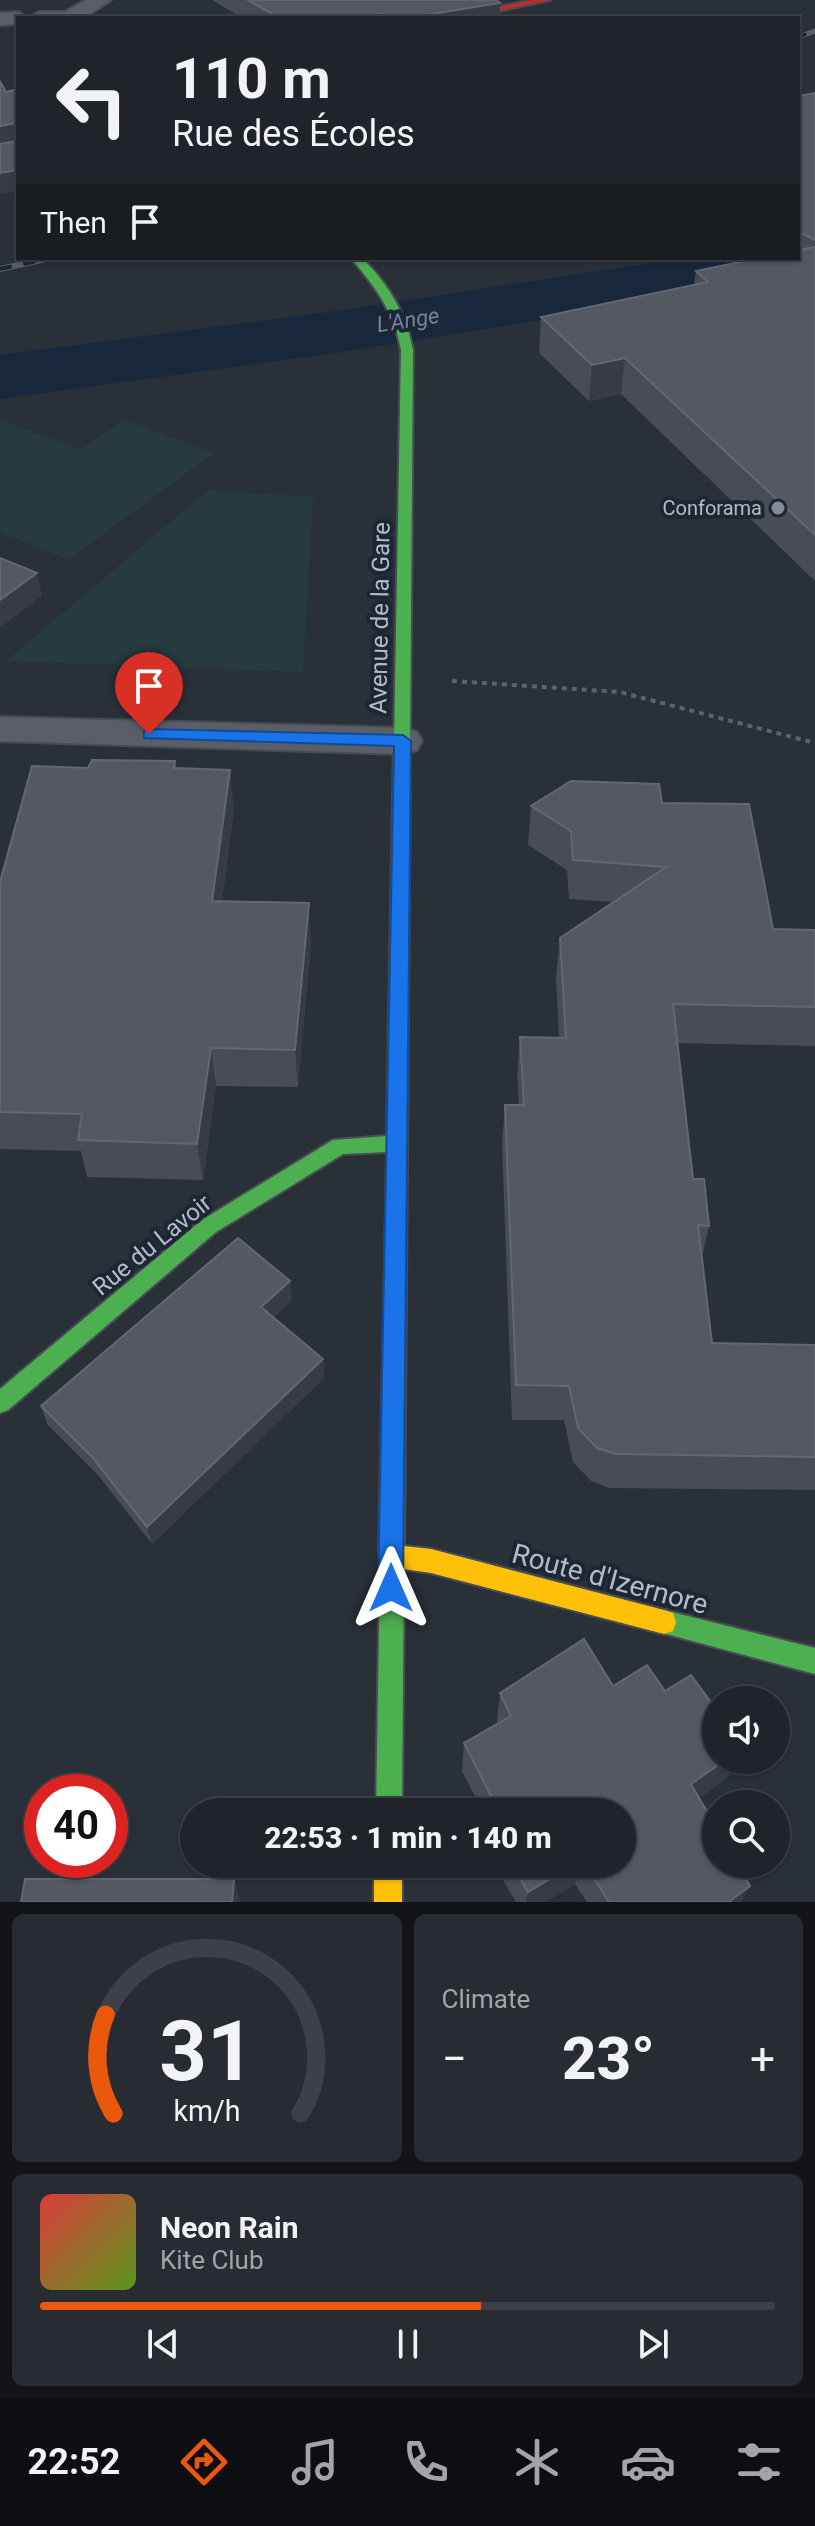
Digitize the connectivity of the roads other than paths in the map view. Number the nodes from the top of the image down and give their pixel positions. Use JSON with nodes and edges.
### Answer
{"nodes":[{"id":1,"x":101,"y":0,"type":"edge"},
{"id":2,"x":546,"y":0,"type":"edge"},
{"id":3,"x":73,"y":16,"type":"edge"},
{"id":4,"x":461,"y":16,"type":"edge"},
{"id":5,"x":358,"y":260,"type":"edge"},
{"id":6,"x":0,"y":729,"type":"edge"},
{"id":7,"x":403,"y":741,"type":"junction"},
{"id":8,"x":397,"y":1144,"type":"junction"},
{"id":9,"x":0,"y":1403,"type":"edge"},
{"id":10,"x":391,"y":1556,"type":"junction"},
{"id":11,"x":815,"y":1661,"type":"edge"},
{"id":12,"x":389,"y":1798,"type":"edge"},
{"id":13,"x":388,"y":1878,"type":"edge"},
{"id":14,"x":388,"y":1902,"type":"edge"}],
"edges":[{"from":1,"to":3,"type":"street"},
{"from":2,"to":4,"type":"street"},
{"from":5,"to":7,"type":"street","name":"Avenue de la Gare"},
{"from":6,"to":7,"type":"street"},
{"from":7,"to":8,"type":"street","name":"Avenue de la Gare"},
{"from":8,"to":9,"type":"street","name":"Rue du Lavoir"},
{"from":8,"to":10,"type":"street","name":"Avenue de la Gare"},
{"from":10,"to":11,"type":"street","name":"Route d'Izernore"},
{"from":10,"to":12,"type":"street","name":"Avenue de la Gare"},
{"from":13,"to":14,"type":"street"}]}
